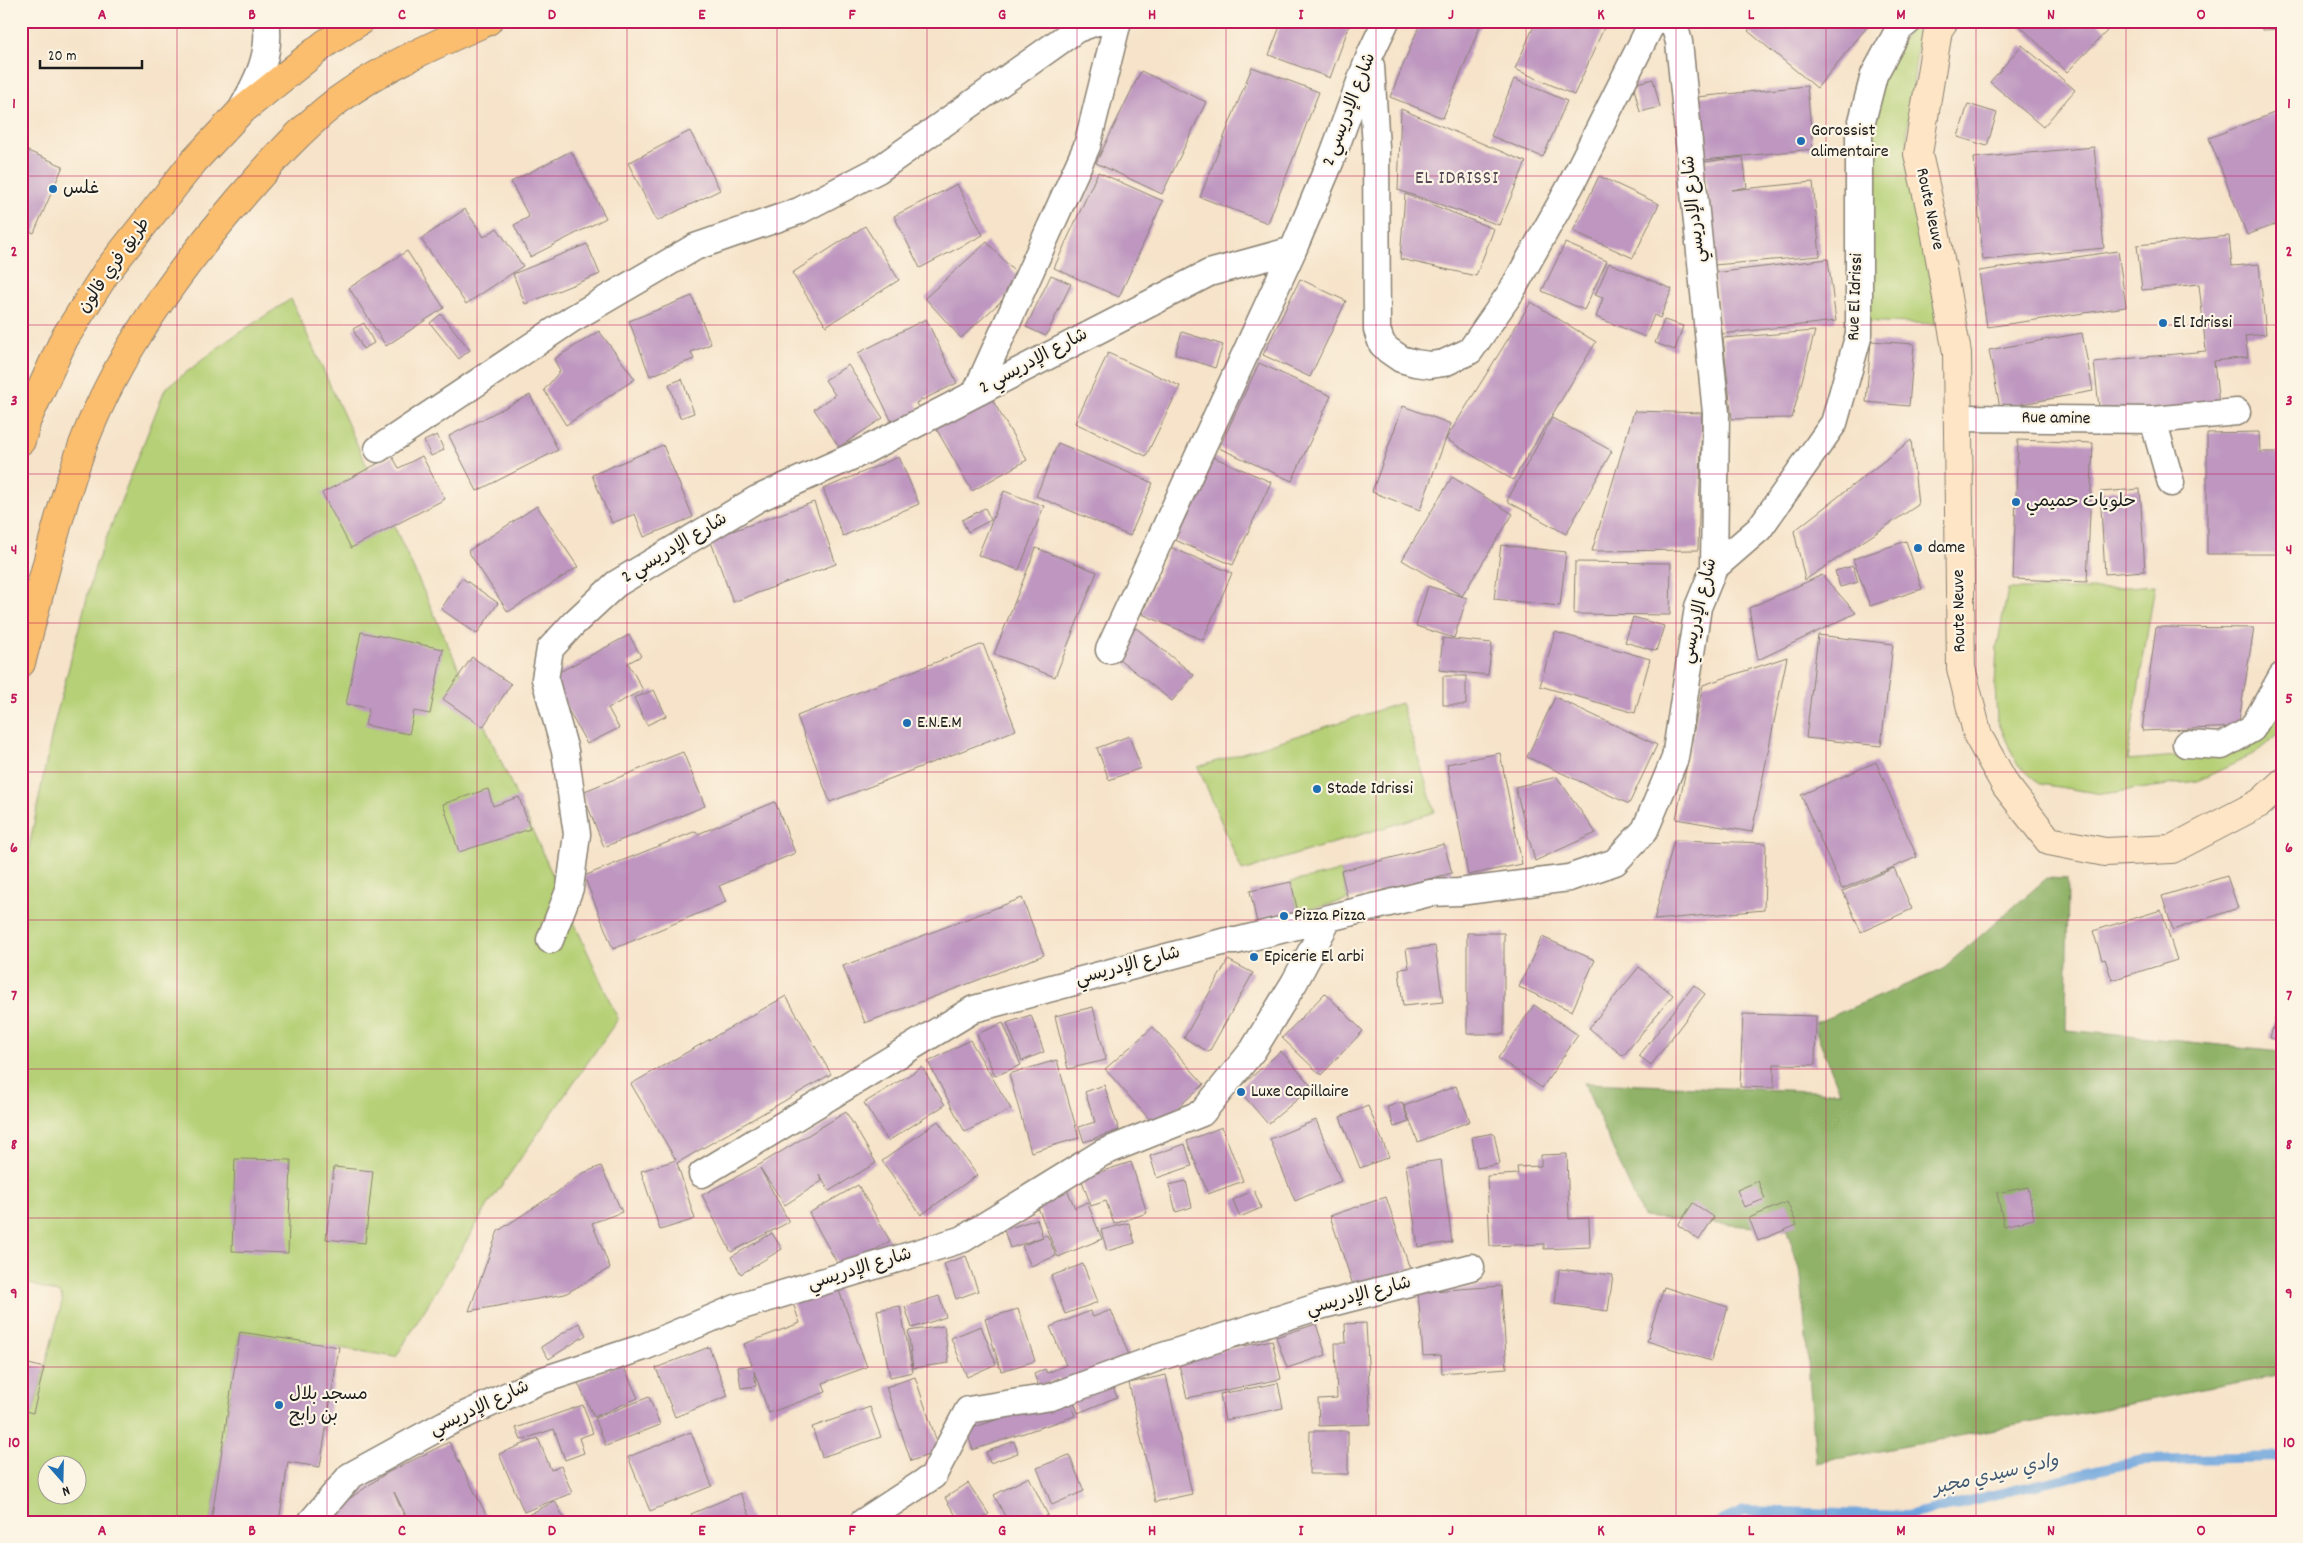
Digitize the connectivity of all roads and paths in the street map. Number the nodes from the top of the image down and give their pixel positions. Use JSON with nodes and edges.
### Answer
{"nodes":[{"id":1,"x":266,"y":21,"type":"edge"},
{"id":2,"x":360,"y":21,"type":"edge"},
{"id":3,"x":488,"y":21,"type":"edge"},
{"id":4,"x":1099,"y":21,"type":"edge"},
{"id":5,"x":1118,"y":21,"type":"edge"},
{"id":6,"x":1386,"y":21,"type":"edge"},
{"id":7,"x":1653,"y":21,"type":"edge"},
{"id":8,"x":1673,"y":21,"type":"edge"},
{"id":9,"x":1909,"y":21,"type":"edge"},
{"id":10,"x":1944,"y":21,"type":"edge"},
{"id":11,"x":1370,"y":55,"type":"junction"},
{"id":12,"x":240,"y":112,"type":"junction"},
{"id":13,"x":1293,"y":250,"type":"junction"},
{"id":14,"x":976,"y":392,"type":"junction"},
{"id":15,"x":2237,"y":412,"type":"dead end"},
{"id":16,"x":1958,"y":418,"type":"junction"},
{"id":17,"x":2153,"y":420,"type":"junction"},
{"id":18,"x":21,"y":440,"type":"edge"},
{"id":19,"x":378,"y":449,"type":"dead end"},
{"id":20,"x":2171,"y":483,"type":"dead end"},
{"id":21,"x":1714,"y":568,"type":"junction"},
{"id":22,"x":1109,"y":650,"type":"dead end"},
{"id":23,"x":21,"y":663,"type":"edge"},
{"id":24,"x":2282,"y":676,"type":"edge"},
{"id":25,"x":2186,"y":744,"type":"dead end"},
{"id":26,"x":2282,"y":783,"type":"edge"},
{"id":27,"x":1329,"y":918,"type":"junction"},
{"id":28,"x":550,"y":940,"type":"dead end"},
{"id":29,"x":702,"y":1174,"type":"dead end"},
{"id":30,"x":1471,"y":1268,"type":"dead end"},
{"id":31,"x":311,"y":1522,"type":"edge"},
{"id":32,"x":863,"y":1522,"type":"edge"}],
"edges":[{"from":1,"to":12,"type":"street"},
{"from":2,"to":12,"type":"highway","name":"طريق فري فالون"},
{"from":3,"to":23,"type":"highway"},
{"from":4,"to":19,"type":"street"},
{"from":5,"to":14,"type":"street"},
{"from":6,"to":11,"type":"street","name":"شارع الإدريسي 2"},
{"from":7,"to":11,"type":"street"},
{"from":8,"to":21,"type":"street","name":"شارع الإدريسي"},
{"from":9,"to":21,"type":"street","name":"Rue El Idrissi"},
{"from":10,"to":16,"type":"main road","name":"Route Neuve"},
{"from":11,"to":13,"type":"street","name":"شارع الإدريسي 2"},
{"from":12,"to":18,"type":"highway","name":"طريق فري فالون"},
{"from":13,"to":14,"type":"street","name":"شارع الإدريسي 2"},
{"from":13,"to":22,"type":"street"},
{"from":14,"to":28,"type":"street","name":"شارع الإدريسي 2"},
{"from":15,"to":17,"type":"street","name":"Rue amine"},
{"from":16,"to":17,"type":"street","name":"Rue amine"},
{"from":16,"to":26,"type":"main road","name":"Route Neuve"},
{"from":17,"to":20,"type":"street"},
{"from":21,"to":27,"type":"street","name":"شارع الإدريسي"},
{"from":24,"to":25,"type":"street"},
{"from":27,"to":29,"type":"street","name":"شارع الإدريسي"},
{"from":27,"to":31,"type":"street","name":"شارع الإدريسي"},
{"from":30,"to":32,"type":"street","name":"شارع الإدريسي"}]}
